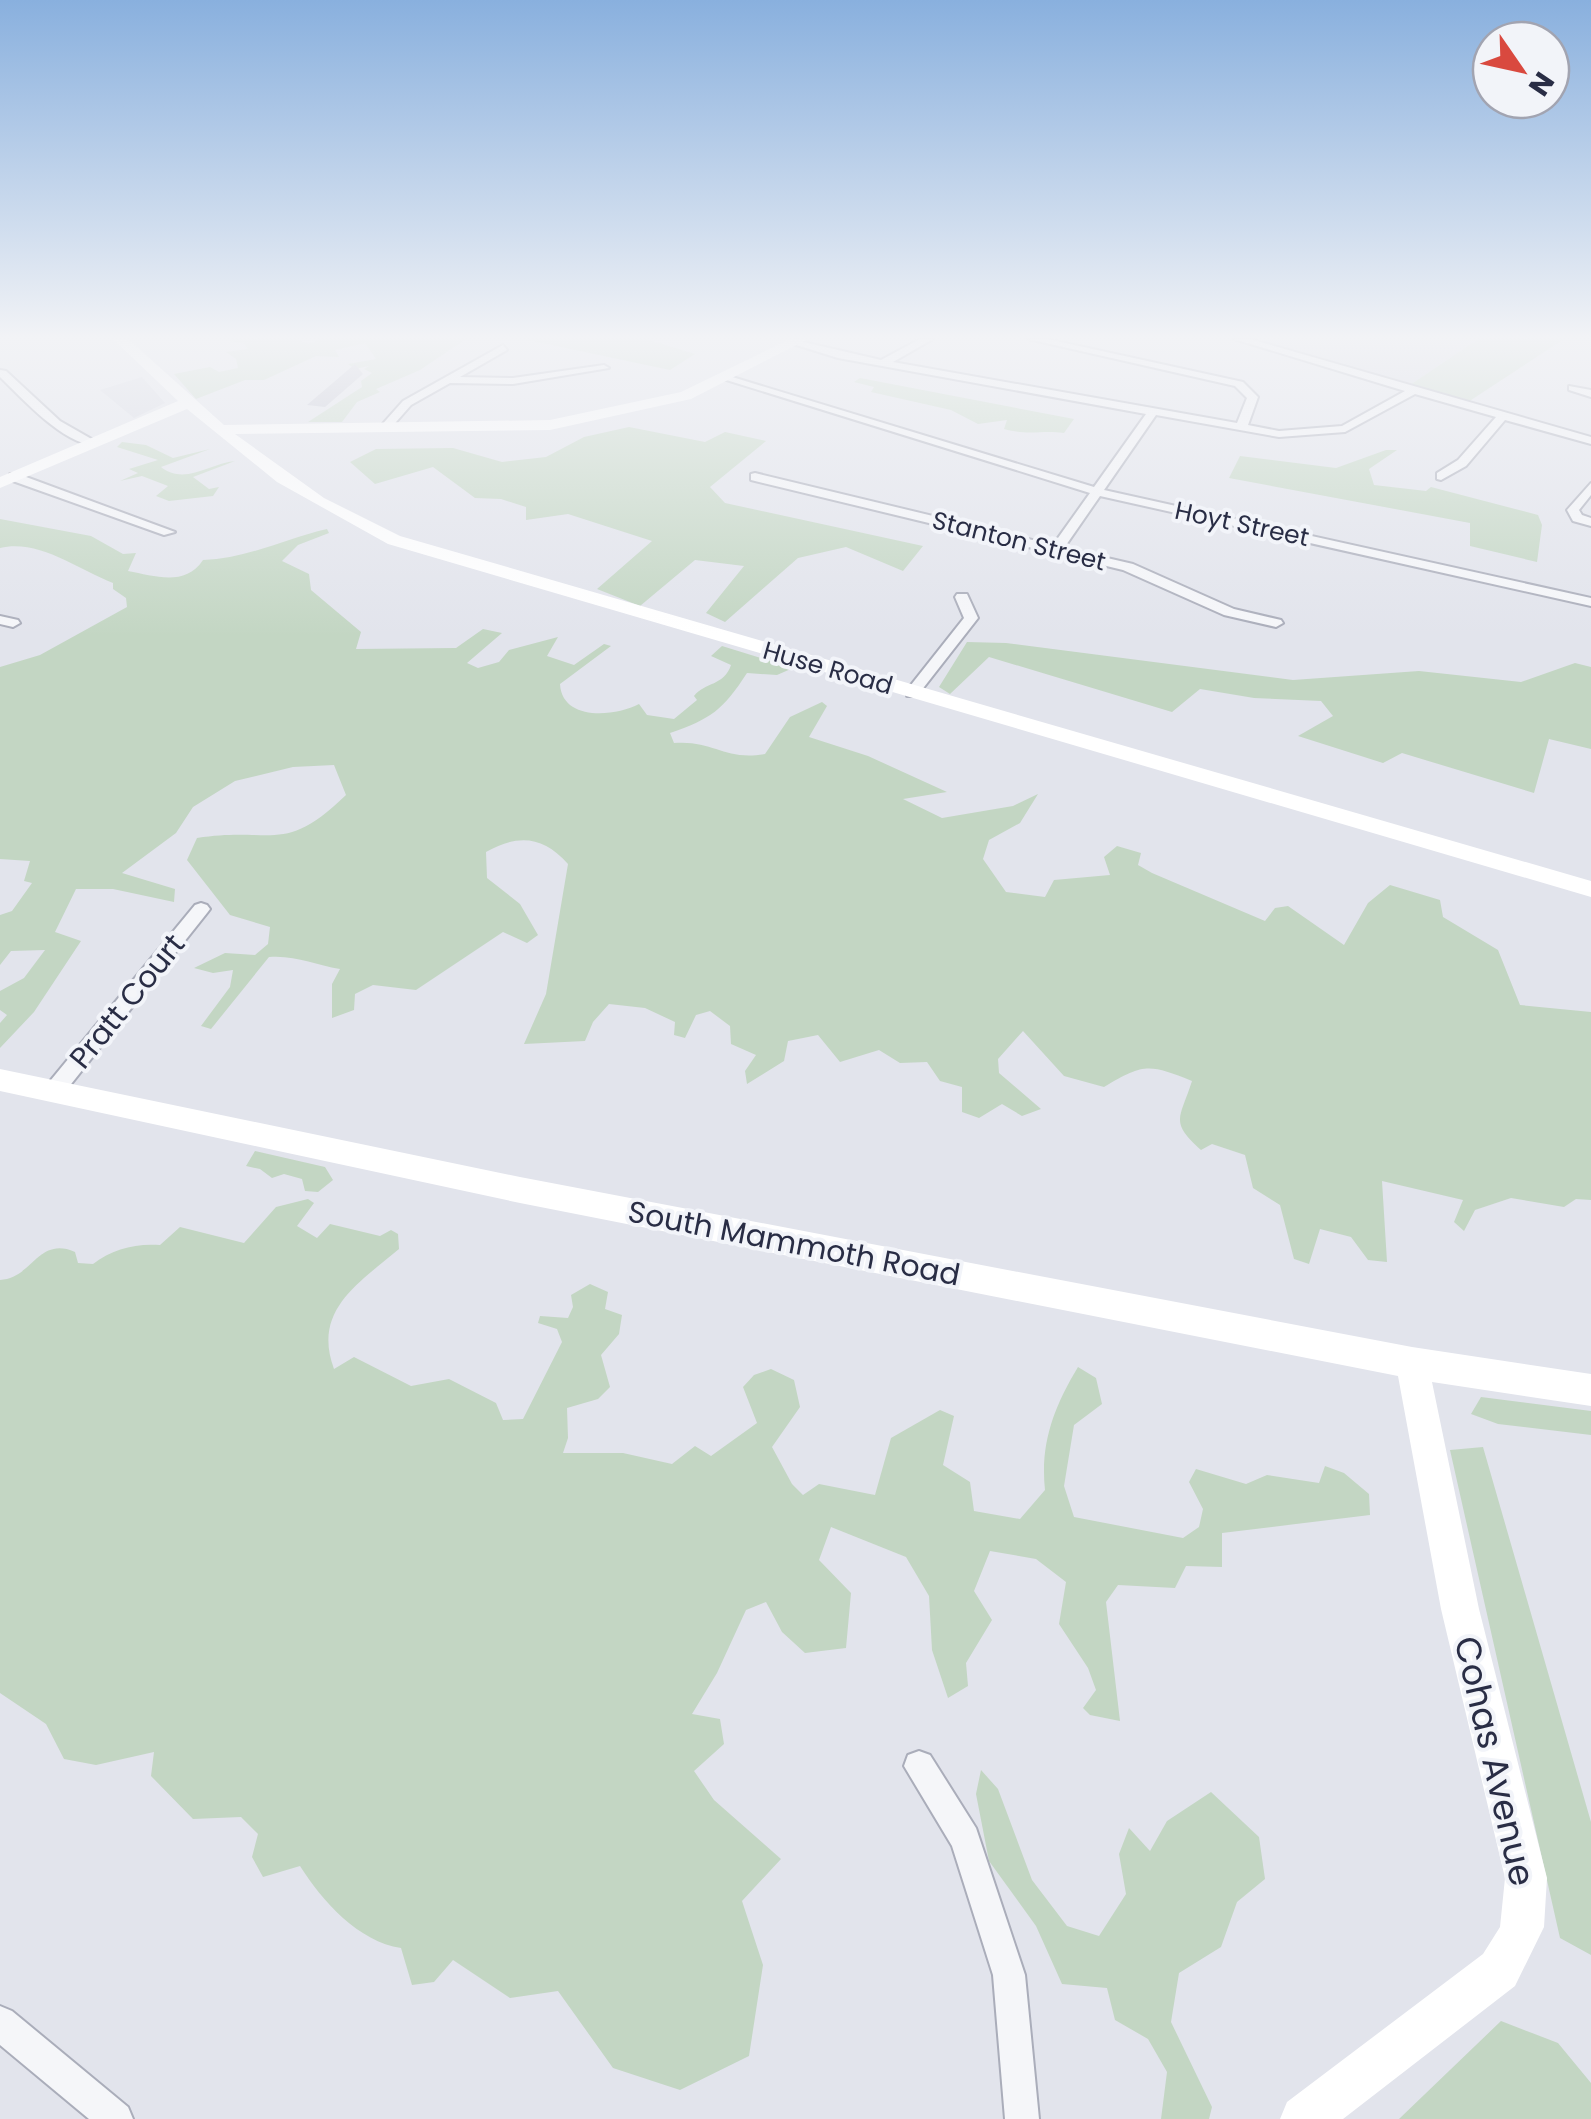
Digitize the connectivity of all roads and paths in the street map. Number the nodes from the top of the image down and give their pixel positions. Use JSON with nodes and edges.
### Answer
{"nodes":[{"id":1,"x":82,"y":438,"type":"edge"},
{"id":2,"x":103,"y":438,"type":"edge"},
{"id":3,"x":231,"y":438,"type":"edge"},
{"id":4,"x":921,"y":438,"type":"edge"},
{"id":5,"x":1135,"y":438,"type":"edge"},
{"id":6,"x":1484,"y":438,"type":"edge"},
{"id":7,"x":91,"y":443,"type":"junction"},
{"id":8,"x":1441,"y":476,"type":"dead end"},
{"id":9,"x":755,"y":477,"type":"dead end"},
{"id":10,"x":7,"y":480,"type":"edge"},
{"id":11,"x":1591,"y":486,"type":"edge"},
{"id":12,"x":1098,"y":492,"type":"junction"},
{"id":13,"x":1584,"y":520,"type":"edge"},
{"id":14,"x":170,"y":532,"type":"dead end"},
{"id":15,"x":1056,"y":550,"type":"junction"},
{"id":16,"x":962,"y":596,"type":"dead end"},
{"id":17,"x":1591,"y":602,"type":"edge"},
{"id":18,"x":1276,"y":623,"type":"dead end"},
{"id":19,"x":912,"y":693,"type":"junction"},
{"id":20,"x":1591,"y":890,"type":"edge"},
{"id":21,"x":200,"y":909,"type":"dead end"},
{"id":22,"x":0,"y":1080,"type":"edge"},
{"id":23,"x":53,"y":1092,"type":"junction"},
{"id":24,"x":1412,"y":1363,"type":"junction"},
{"id":25,"x":1591,"y":1390,"type":"edge"},
{"id":26,"x":919,"y":1766,"type":"dead end"},
{"id":27,"x":0,"y":2023,"type":"edge"},
{"id":28,"x":116,"y":2119,"type":"edge"},
{"id":29,"x":1022,"y":2119,"type":"edge"},
{"id":30,"x":1304,"y":2119,"type":"edge"}],
"edges":[{"from":1,"to":7,"type":"street"},
{"from":2,"to":7,"type":"street"},
{"from":3,"to":19,"type":"street","name":"Huse Road"},
{"from":4,"to":12,"type":"street","name":"Hoyt Street"},
{"from":5,"to":12,"type":"street"},
{"from":6,"to":8,"type":"street"},
{"from":7,"to":10,"type":"street"},
{"from":9,"to":15,"type":"street","name":"Stanton Street"},
{"from":10,"to":14,"type":"street"},
{"from":11,"to":13,"type":"street"},
{"from":12,"to":15,"type":"street"},
{"from":12,"to":17,"type":"street","name":"Hoyt Street"},
{"from":15,"to":18,"type":"street","name":"Stanton Street"},
{"from":16,"to":19,"type":"street"},
{"from":19,"to":20,"type":"street","name":"Huse Road"},
{"from":21,"to":23,"type":"street","name":"Pratt Court"},
{"from":22,"to":23,"type":"street","name":"South Mammoth Road"},
{"from":23,"to":24,"type":"street","name":"South Mammoth Road"},
{"from":24,"to":25,"type":"street","name":"South Mammoth Road"},
{"from":24,"to":30,"type":"street","name":"Cohas Avenue"},
{"from":26,"to":29,"type":"street"},
{"from":27,"to":28,"type":"street"}]}
